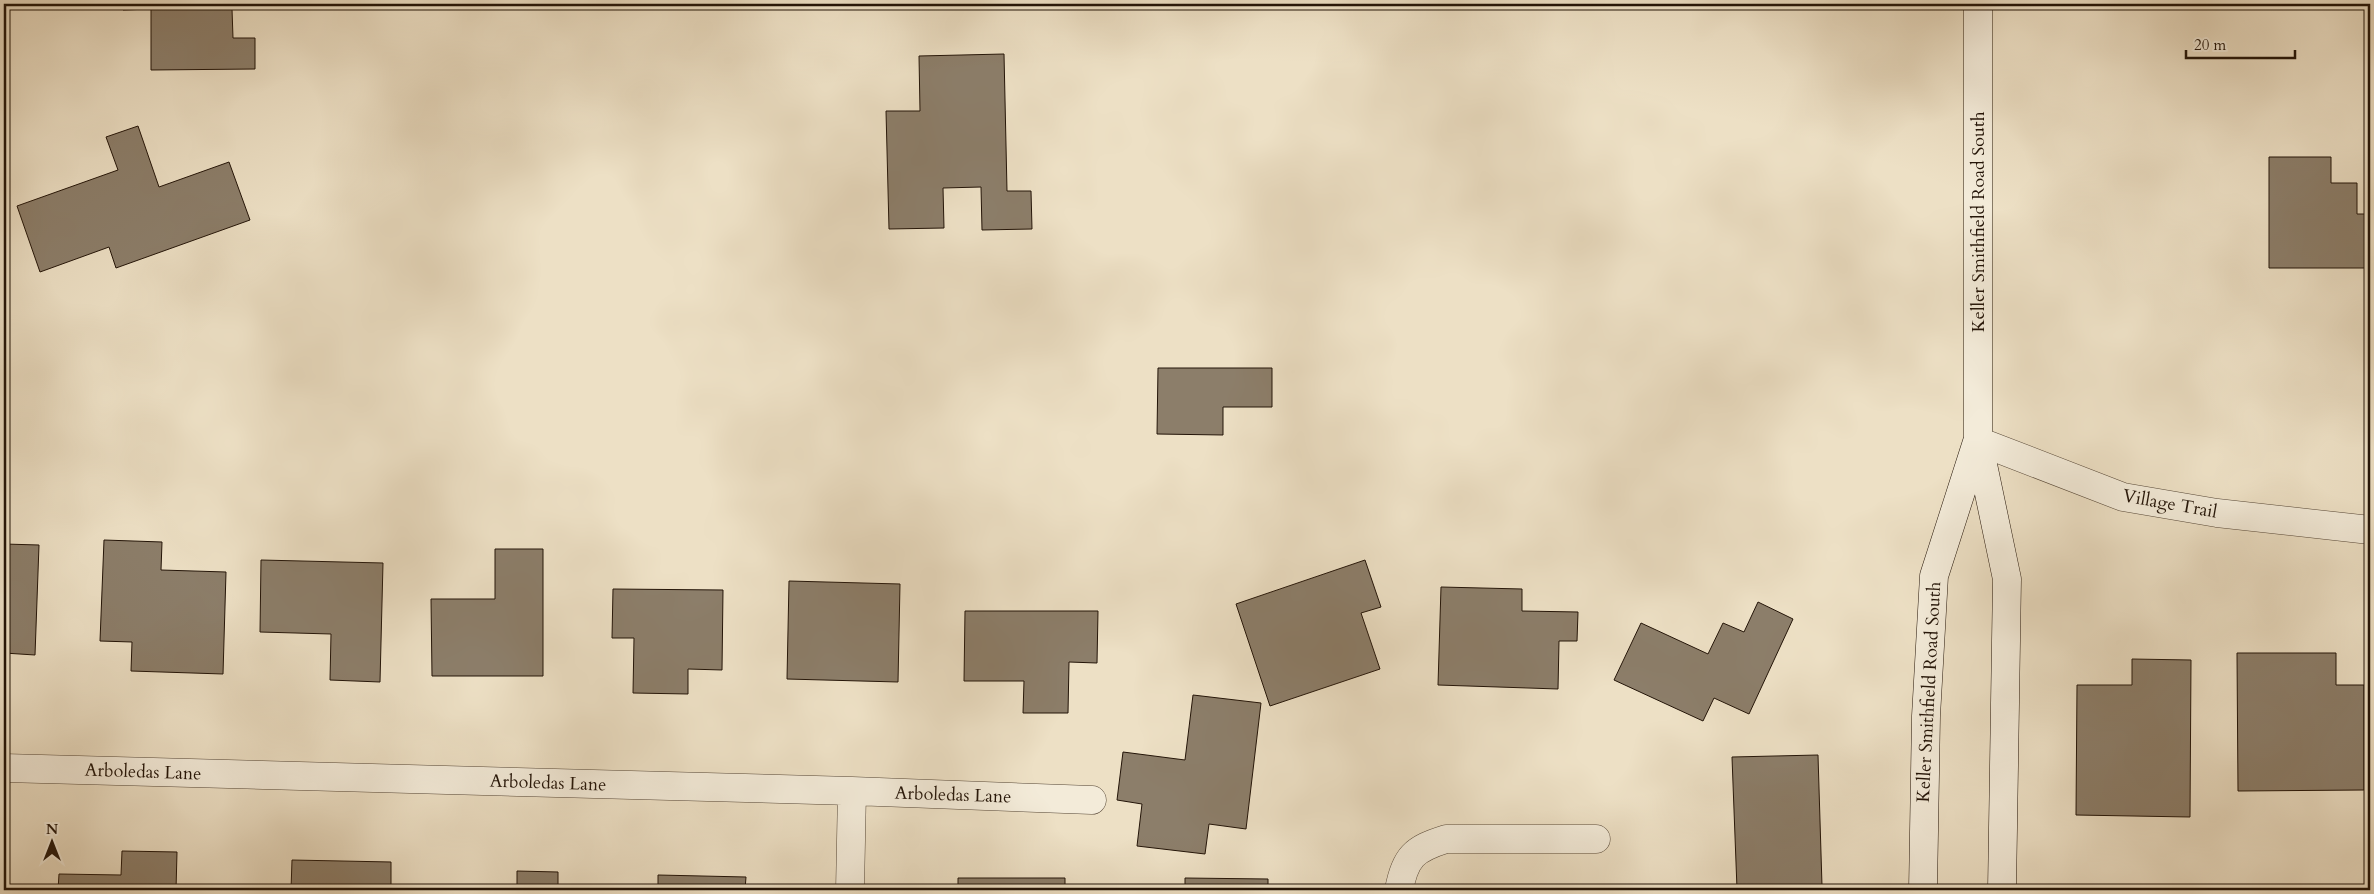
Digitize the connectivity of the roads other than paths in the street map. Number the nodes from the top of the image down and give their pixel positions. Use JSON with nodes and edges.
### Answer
{"nodes":[{"id":1,"x":1978,"y":4,"type":"edge"},
{"id":2,"x":1978,"y":441,"type":"junction"},
{"id":3,"x":2370,"y":530,"type":"edge"},
{"id":4,"x":4,"y":768,"type":"edge"},
{"id":5,"x":852,"y":791,"type":"junction"},
{"id":6,"x":1092,"y":800,"type":"dead end"},
{"id":7,"x":1596,"y":840,"type":"dead end"},
{"id":8,"x":850,"y":890,"type":"edge"},
{"id":9,"x":1399,"y":890,"type":"edge"},
{"id":10,"x":1923,"y":890,"type":"edge"},
{"id":11,"x":2002,"y":890,"type":"edge"}],
"edges":[{"from":1,"to":2,"type":"street","name":"Keller Smithfield Road South"},
{"from":2,"to":3,"type":"street","name":"Village Trail"},
{"from":2,"to":10,"type":"street","name":"Keller Smithfield Road South"},
{"from":2,"to":11,"type":"street","name":"Keller Smithfield Road South"},
{"from":4,"to":5,"type":"street","name":"Arboledas Lane"},
{"from":5,"to":6,"type":"street","name":"Arboledas Lane"},
{"from":5,"to":8,"type":"street"},
{"from":7,"to":9,"type":"street"}]}
